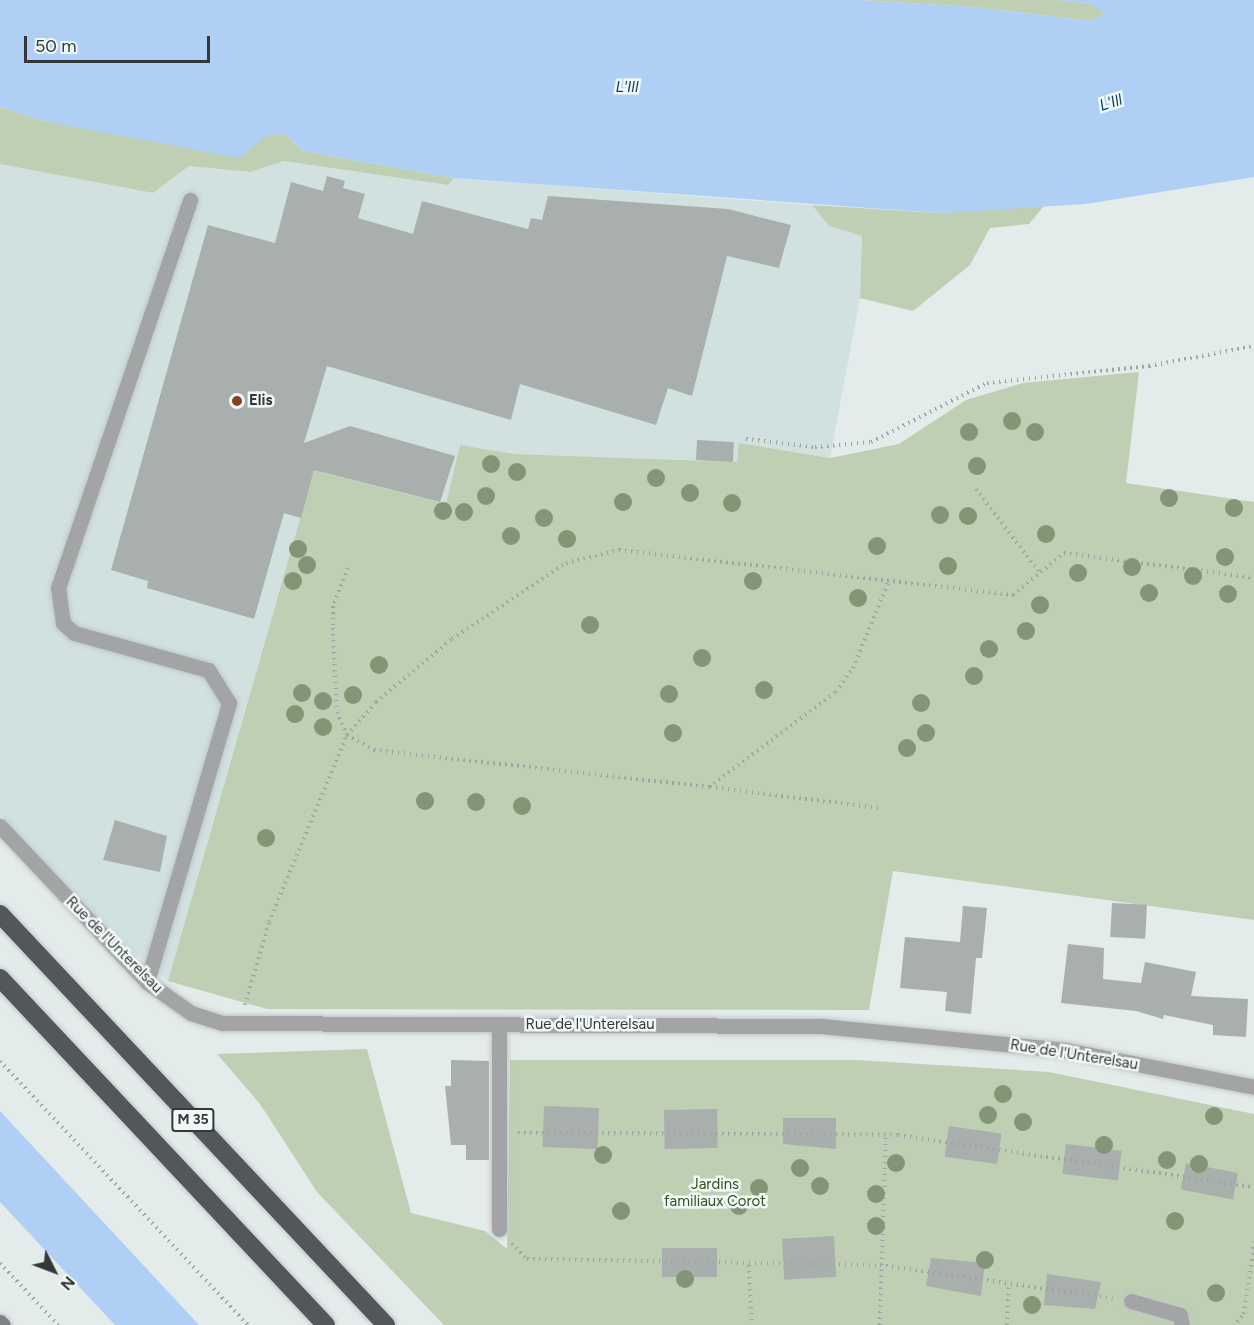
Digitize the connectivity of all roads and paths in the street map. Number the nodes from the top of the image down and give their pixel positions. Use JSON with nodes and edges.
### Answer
{"nodes":[{"id":1,"x":190,"y":200,"type":"dead end"},
{"id":2,"x":1254,"y":346,"type":"edge"},
{"id":3,"x":746,"y":439,"type":"dead end"},
{"id":4,"x":976,"y":489,"type":"dead end"},
{"id":5,"x":348,"y":568,"type":"dead end"},
{"id":6,"x":1040,"y":573,"type":"junction"},
{"id":7,"x":1250,"y":577,"type":"dead end"},
{"id":8,"x":888,"y":583,"type":"junction"},
{"id":9,"x":347,"y":735,"type":"junction"},
{"id":10,"x":709,"y":787,"type":"junction"},
{"id":11,"x":879,"y":808,"type":"dead end"},
{"id":12,"x":0,"y":826,"type":"edge"},
{"id":13,"x":0,"y":914,"type":"edge"},
{"id":14,"x":0,"y":978,"type":"edge"},
{"id":15,"x":147,"y":982,"type":"junction"},
{"id":16,"x":237,"y":1025,"type":"junction"},
{"id":17,"x":499,"y":1025,"type":"junction"},
{"id":18,"x":0,"y":1061,"type":"edge"},
{"id":19,"x":1254,"y":1087,"type":"edge"},
{"id":20,"x":499,"y":1133,"type":"junction"},
{"id":21,"x":886,"y":1136,"type":"junction"},
{"id":22,"x":1254,"y":1187,"type":"edge"},
{"id":23,"x":499,"y":1229,"type":"joint"},
{"id":24,"x":1254,"y":1242,"type":"edge"},
{"id":25,"x":0,"y":1263,"type":"edge"},
{"id":26,"x":749,"y":1264,"type":"junction"},
{"id":27,"x":880,"y":1265,"type":"junction"},
{"id":28,"x":1009,"y":1283,"type":"junction"},
{"id":29,"x":1131,"y":1301,"type":"joint"},
{"id":30,"x":1237,"y":1322,"type":"dead end"},
{"id":31,"x":58,"y":1325,"type":"edge"},
{"id":32,"x":248,"y":1325,"type":"edge"},
{"id":33,"x":326,"y":1325,"type":"edge"},
{"id":34,"x":386,"y":1325,"type":"edge"},
{"id":35,"x":752,"y":1325,"type":"edge"},
{"id":36,"x":880,"y":1325,"type":"edge"},
{"id":37,"x":1007,"y":1325,"type":"edge"},
{"id":38,"x":1182,"y":1325,"type":"edge"}],
"edges":[{"from":1,"to":15,"type":"street"},
{"from":2,"to":3,"type":"path"},
{"from":4,"to":6,"type":"path"},
{"from":5,"to":9,"type":"path"},
{"from":6,"to":7,"type":"path"},
{"from":6,"to":8,"type":"path"},
{"from":8,"to":9,"type":"path"},
{"from":8,"to":10,"type":"path"},
{"from":9,"to":10,"type":"path"},
{"from":9,"to":16,"type":"path"},
{"from":10,"to":11,"type":"path"},
{"from":12,"to":15,"type":"street","name":"Rue de l'Unterelsau"},
{"from":13,"to":34,"type":"highway","number":"M 35"},
{"from":14,"to":33,"type":"highway","number":"M 35"},
{"from":15,"to":16,"type":"street","name":"Rue de l'Unterelsau"},
{"from":16,"to":17,"type":"street","name":"Rue de l'Unterelsau"},
{"from":17,"to":19,"type":"street","name":"Rue de l'Unterelsau"},
{"from":17,"to":20,"type":"street"},
{"from":18,"to":32,"type":"path"},
{"from":20,"to":21,"type":"path"},
{"from":20,"to":23,"type":"street"},
{"from":21,"to":22,"type":"path"},
{"from":21,"to":27,"type":"path"},
{"from":23,"to":26,"type":"path"},
{"from":24,"to":30,"type":"path"},
{"from":25,"to":31,"type":"path"},
{"from":26,"to":27,"type":"path"},
{"from":26,"to":35,"type":"path"},
{"from":27,"to":28,"type":"path"},
{"from":27,"to":36,"type":"path"},
{"from":28,"to":29,"type":"path"},
{"from":28,"to":37,"type":"path"},
{"from":29,"to":38,"type":"street"}]}
